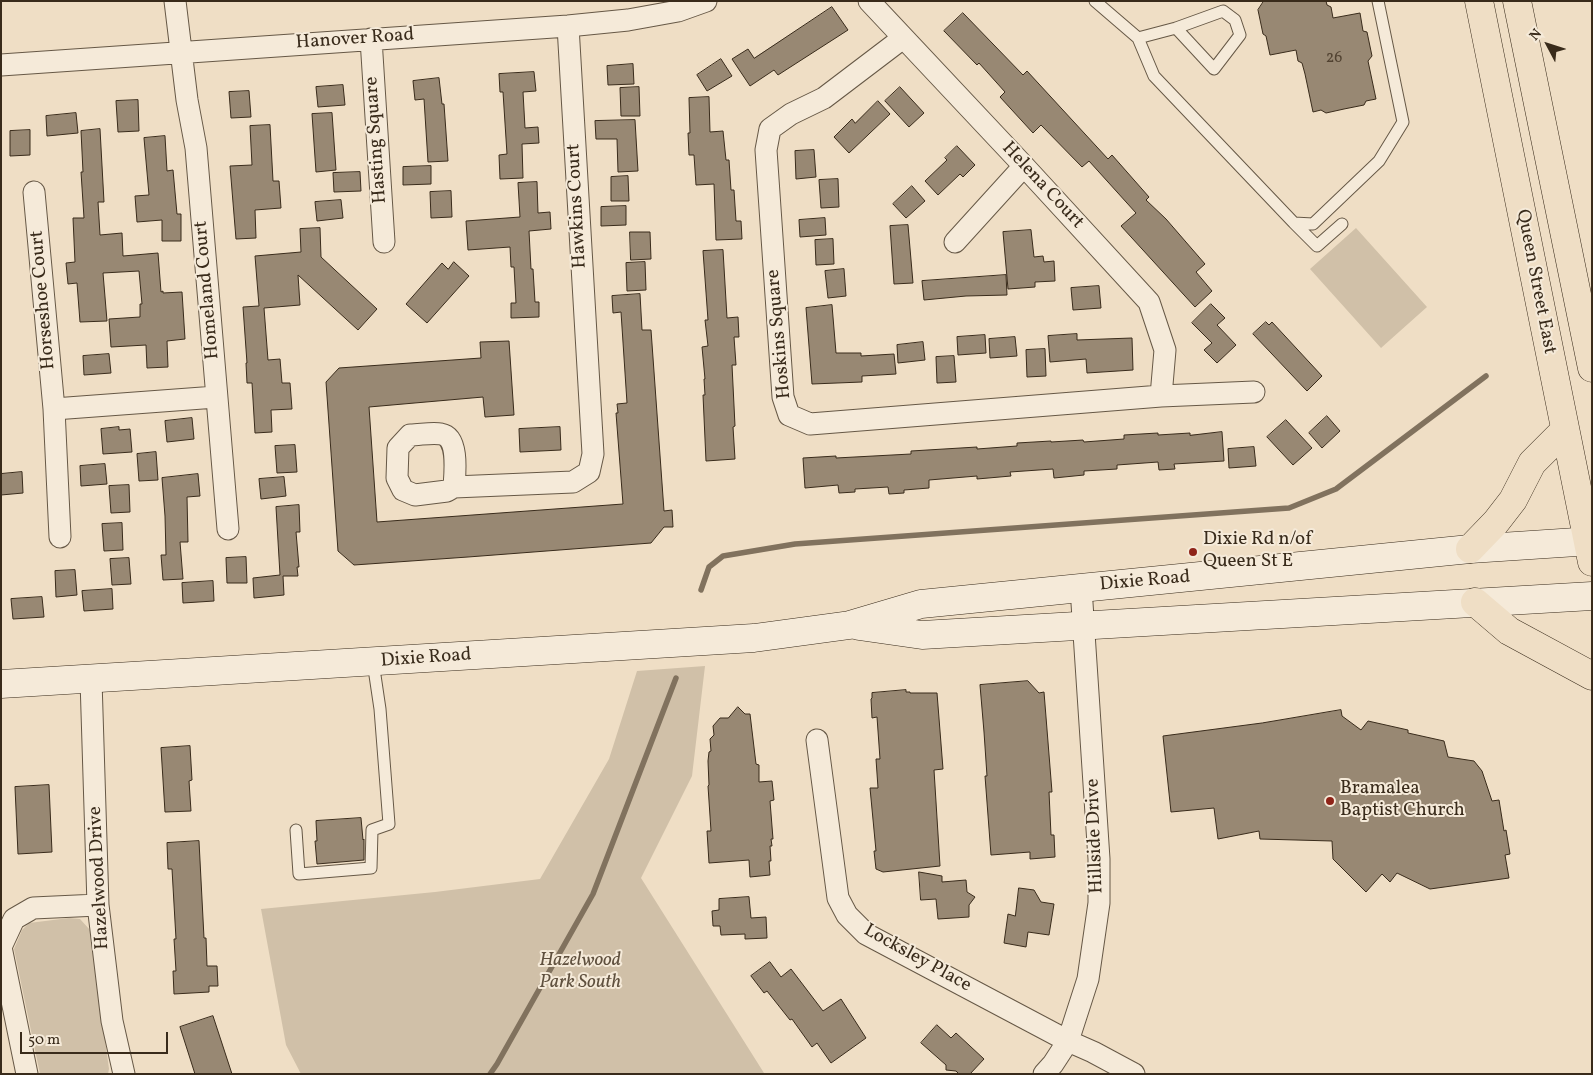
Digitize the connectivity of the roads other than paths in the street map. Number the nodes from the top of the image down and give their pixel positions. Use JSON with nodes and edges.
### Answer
{"nodes":[{"id":1,"x":175,"y":1,"type":"edge"},
{"id":2,"x":706,"y":1,"type":"edge"},
{"id":3,"x":868,"y":1,"type":"edge"},
{"id":4,"x":1095,"y":1,"type":"edge"},
{"id":5,"x":1378,"y":1,"type":"edge"},
{"id":6,"x":1479,"y":1,"type":"edge"},
{"id":7,"x":1517,"y":1,"type":"edge"},
{"id":8,"x":568,"y":26,"type":"junction"},
{"id":9,"x":1176,"y":28,"type":"junction"},
{"id":10,"x":903,"y":38,"type":"junction"},
{"id":11,"x":1138,"y":38,"type":"junction"},
{"id":12,"x":371,"y":39,"type":"junction"},
{"id":13,"x":181,"y":52,"type":"junction"},
{"id":14,"x":1,"y":65,"type":"edge"},
{"id":15,"x":1024,"y":166,"type":"junction"},
{"id":16,"x":34,"y":192,"type":"dead end"},
{"id":17,"x":1294,"y":223,"type":"junction"},
{"id":18,"x":1342,"y":224,"type":"dead end"},
{"id":19,"x":384,"y":242,"type":"dead end"},
{"id":20,"x":955,"y":242,"type":"dead end"},
{"id":21,"x":1592,"y":368,"type":"edge"},
{"id":22,"x":1254,"y":392,"type":"dead end"},
{"id":23,"x":1161,"y":396,"type":"junction"},
{"id":24,"x":216,"y":397,"type":"junction"},
{"id":25,"x":54,"y":408,"type":"junction"},
{"id":26,"x":1565,"y":430,"type":"junction"},
{"id":27,"x":454,"y":487,"type":"dead end"},
{"id":28,"x":228,"y":529,"type":"dead end"},
{"id":29,"x":60,"y":537,"type":"dead end"},
{"id":30,"x":1590,"y":548,"type":"edge"},
{"id":31,"x":1470,"y":549,"type":"junction"},
{"id":32,"x":1081,"y":588,"type":"junction"},
{"id":33,"x":1592,"y":596,"type":"edge"},
{"id":34,"x":1475,"y":602,"type":"junction"},
{"id":35,"x":850,"y":625,"type":"junction"},
{"id":36,"x":1084,"y":625,"type":"junction"},
{"id":37,"x":373,"y":662,"type":"junction"},
{"id":38,"x":1592,"y":676,"type":"edge"},
{"id":39,"x":91,"y":680,"type":"junction"},
{"id":40,"x":1,"y":684,"type":"edge"},
{"id":41,"x":816,"y":740,"type":"dead end"},
{"id":42,"x":296,"y":830,"type":"dead end"},
{"id":43,"x":98,"y":905,"type":"junction"},
{"id":44,"x":1068,"y":1041,"type":"junction"},
{"id":45,"x":27,"y":1074,"type":"edge"},
{"id":46,"x":124,"y":1074,"type":"edge"},
{"id":47,"x":1044,"y":1074,"type":"edge"},
{"id":48,"x":1134,"y":1074,"type":"edge"}],
"edges":[{"from":1,"to":13,"type":"street","name":"Homeland Court"},
{"from":2,"to":8,"type":"street","name":"Hanover Road"},
{"from":3,"to":10,"type":"street","name":"Helena Court"},
{"from":4,"to":11,"type":"lane"},
{"from":5,"to":17,"type":"lane"},
{"from":6,"to":26,"type":"main road","name":"Queen Street East"},
{"from":7,"to":21,"type":"main road","name":"Queen Street East"},
{"from":8,"to":12,"type":"street","name":"Hanover Road"},
{"from":8,"to":27,"type":"street","name":"Hawkins Court"},
{"from":9,"to":9,"type":"lane"},
{"from":9,"to":11,"type":"lane"},
{"from":10,"to":15,"type":"street","name":"Helena Court"},
{"from":10,"to":23,"type":"street","name":"Hoskins Square"},
{"from":11,"to":17,"type":"lane"},
{"from":12,"to":13,"type":"street","name":"Hanover Road"},
{"from":12,"to":19,"type":"street","name":"Hasting Square"},
{"from":13,"to":14,"type":"street","name":"Hanover Road"},
{"from":13,"to":24,"type":"street","name":"Homeland Court"},
{"from":15,"to":20,"type":"street"},
{"from":15,"to":23,"type":"street","name":"Helena Court"},
{"from":16,"to":25,"type":"street","name":"Horseshoe Court"},
{"from":17,"to":18,"type":"lane"},
{"from":22,"to":23,"type":"street"},
{"from":24,"to":25,"type":"street"},
{"from":24,"to":28,"type":"street","name":"Homeland Court"},
{"from":25,"to":29,"type":"street","name":"Horseshoe Court"},
{"from":26,"to":30,"type":"main road","name":"Queen Street East"},
{"from":26,"to":31,"type":"main road"},
{"from":30,"to":31,"type":"main road","name":"Dixie Road"},
{"from":31,"to":32,"type":"main road","name":"Dixie Road"},
{"from":32,"to":35,"type":"main road","name":"Dixie Road"},
{"from":32,"to":36,"type":"street","name":"Hillside Drive"},
{"from":33,"to":34,"type":"main road","name":"Dixie Road"},
{"from":34,"to":36,"type":"main road","name":"Dixie Road"},
{"from":34,"to":38,"type":"main road"},
{"from":35,"to":36,"type":"main road","name":"Dixie Road"},
{"from":35,"to":37,"type":"main road","name":"Dixie Road"},
{"from":36,"to":44,"type":"street","name":"Hillside Drive"},
{"from":37,"to":39,"type":"main road","name":"Dixie Road"},
{"from":37,"to":42,"type":"lane"},
{"from":39,"to":40,"type":"main road","name":"Dixie Road"},
{"from":39,"to":43,"type":"street","name":"Hazelwood Drive"},
{"from":41,"to":44,"type":"street","name":"Locksley Place"},
{"from":43,"to":45,"type":"street"},
{"from":43,"to":46,"type":"street","name":"Hazelwood Drive"},
{"from":44,"to":47,"type":"street","name":"Hillside Drive"},
{"from":44,"to":48,"type":"street","name":"Locksley Place"}]}
